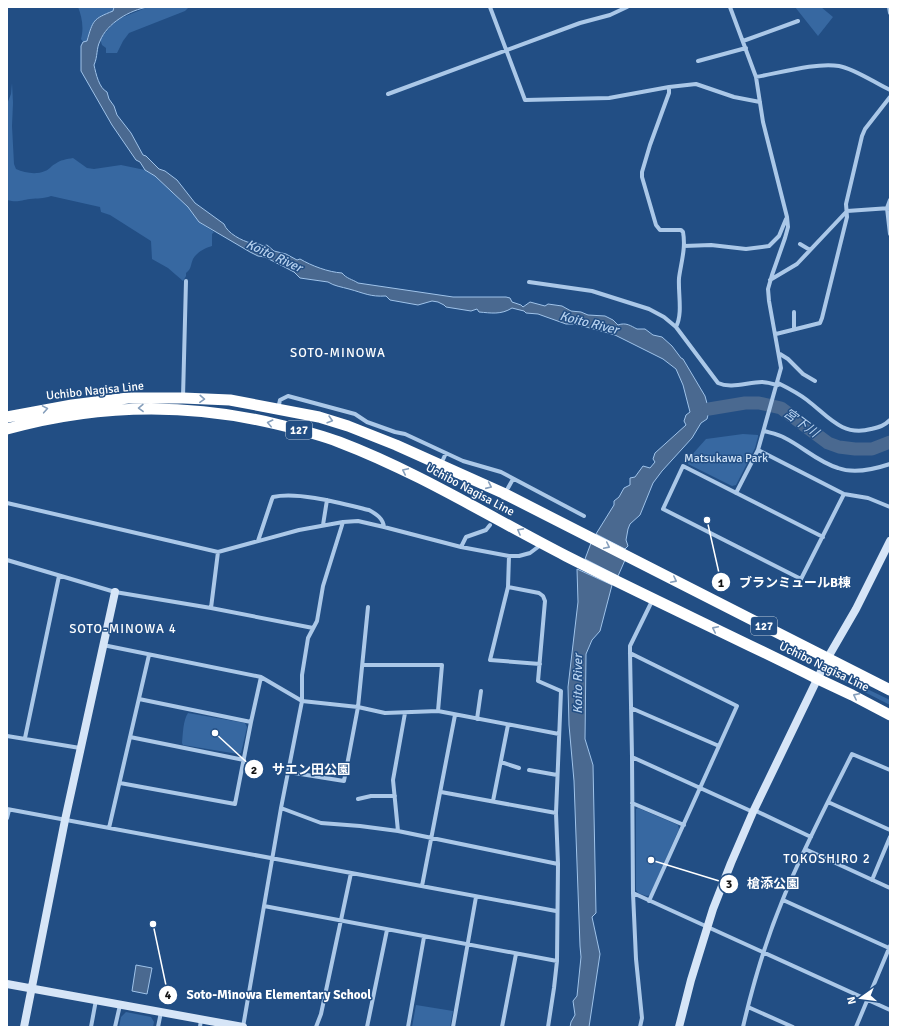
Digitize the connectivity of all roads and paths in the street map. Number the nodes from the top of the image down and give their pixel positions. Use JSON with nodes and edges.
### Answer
{"nodes":[{"id":1,"x":490,"y":7,"type":"edge"},
{"id":2,"x":627,"y":7,"type":"edge"},
{"id":3,"x":730,"y":7,"type":"edge"},
{"id":4,"x":889,"y":7,"type":"edge"},
{"id":5,"x":890,"y":13,"type":"edge"},
{"id":6,"x":798,"y":21,"type":"dead end"},
{"id":7,"x":743,"y":41,"type":"junction"},
{"id":8,"x":746,"y":48,"type":"junction"},
{"id":9,"x":506,"y":51,"type":"junction"},
{"id":10,"x":698,"y":61,"type":"dead end"},
{"id":11,"x":756,"y":77,"type":"junction"},
{"id":12,"x":670,"y":87,"type":"junction"},
{"id":13,"x":890,"y":90,"type":"edge"},
{"id":14,"x":388,"y":94,"type":"dead end"},
{"id":15,"x":890,"y":97,"type":"edge"},
{"id":16,"x":760,"y":102,"type":"junction"},
{"id":17,"x":890,"y":200,"type":"edge"},
{"id":18,"x":889,"y":208,"type":"edge"},
{"id":19,"x":847,"y":211,"type":"junction"},
{"id":20,"x":787,"y":217,"type":"junction"},
{"id":21,"x":890,"y":234,"type":"edge"},
{"id":22,"x":800,"y":244,"type":"dead end"},
{"id":23,"x":684,"y":246,"type":"junction"},
{"id":24,"x":810,"y":250,"type":"junction"},
{"id":25,"x":770,"y":280,"type":"junction"},
{"id":26,"x":186,"y":281,"type":"dead end"},
{"id":27,"x":529,"y":282,"type":"dead end"},
{"id":28,"x":794,"y":312,"type":"dead end"},
{"id":29,"x":676,"y":327,"type":"junction"},
{"id":30,"x":794,"y":329,"type":"junction"},
{"id":31,"x":776,"y":334,"type":"junction"},
{"id":32,"x":780,"y":354,"type":"junction"},
{"id":33,"x":815,"y":381,"type":"dead end"},
{"id":34,"x":778,"y":384,"type":"junction"},
{"id":35,"x":183,"y":398,"type":"junction"},
{"id":36,"x":278,"y":409,"type":"junction"},
{"id":37,"x":7,"y":418,"type":"edge"},
{"id":38,"x":890,"y":420,"type":"edge"},
{"id":39,"x":7,"y":429,"type":"edge"},
{"id":40,"x":764,"y":431,"type":"junction"},
{"id":41,"x":758,"y":450,"type":"junction"},
{"id":42,"x":446,"y":453,"type":"junction"},
{"id":43,"x":890,"y":464,"type":"edge"},
{"id":44,"x":441,"y":465,"type":"junction"},
{"id":45,"x":513,"y":479,"type":"junction"},
{"id":46,"x":508,"y":488,"type":"dead end"},
{"id":47,"x":736,"y":493,"type":"junction"},
{"id":48,"x":844,"y":494,"type":"junction"},
{"id":49,"x":327,"y":500,"type":"junction"},
{"id":50,"x":7,"y":503,"type":"edge"},
{"id":51,"x":890,"y":507,"type":"edge"},
{"id":52,"x":584,"y":516,"type":"dead end"},
{"id":53,"x":343,"y":522,"type":"junction"},
{"id":54,"x":323,"y":525,"type":"junction"},
{"id":55,"x":490,"y":525,"type":"dead end"},
{"id":56,"x":384,"y":527,"type":"junction"},
{"id":57,"x":822,"y":537,"type":"junction"},
{"id":58,"x":258,"y":541,"type":"junction"},
{"id":59,"x":890,"y":541,"type":"edge"},
{"id":60,"x":543,"y":544,"type":"junction"},
{"id":61,"x":461,"y":547,"type":"junction"},
{"id":62,"x":218,"y":552,"type":"junction"},
{"id":63,"x":509,"y":556,"type":"junction"},
{"id":64,"x":7,"y":560,"type":"edge"},
{"id":65,"x":59,"y":576,"type":"junction"},
{"id":66,"x":508,"y":587,"type":"junction"},
{"id":67,"x":114,"y":592,"type":"junction"},
{"id":68,"x":654,"y":598,"type":"junction"},
{"id":69,"x":368,"y":607,"type":"dead end"},
{"id":70,"x":211,"y":608,"type":"junction"},
{"id":71,"x":313,"y":628,"type":"junction"},
{"id":72,"x":102,"y":645,"type":"junction"},
{"id":73,"x":630,"y":653,"type":"junction"},
{"id":74,"x":149,"y":655,"type":"junction"},
{"id":75,"x":827,"y":659,"type":"junction"},
{"id":76,"x":540,"y":664,"type":"junction"},
{"id":77,"x":363,"y":665,"type":"junction"},
{"id":78,"x":261,"y":677,"type":"junction"},
{"id":79,"x":818,"y":679,"type":"junction"},
{"id":80,"x":890,"y":690,"type":"edge"},
{"id":81,"x":481,"y":691,"type":"dead end"},
{"id":82,"x":139,"y":700,"type":"junction"},
{"id":83,"x":302,"y":701,"type":"junction"},
{"id":84,"x":358,"y":707,"type":"junction"},
{"id":85,"x":631,"y":708,"type":"junction"},
{"id":86,"x":438,"y":711,"type":"junction"},
{"id":87,"x":405,"y":713,"type":"junction"},
{"id":88,"x":455,"y":715,"type":"junction"},
{"id":89,"x":890,"y":715,"type":"edge"},
{"id":90,"x":477,"y":719,"type":"junction"},
{"id":91,"x":251,"y":722,"type":"junction"},
{"id":92,"x":508,"y":725,"type":"junction"},
{"id":93,"x":559,"y":734,"type":"junction"},
{"id":94,"x":7,"y":736,"type":"edge"},
{"id":95,"x":130,"y":737,"type":"junction"},
{"id":96,"x":24,"y":738,"type":"junction"},
{"id":97,"x":719,"y":746,"type":"junction"},
{"id":98,"x":80,"y":748,"type":"junction"},
{"id":99,"x":632,"y":757,"type":"junction"},
{"id":100,"x":244,"y":760,"type":"junction"},
{"id":101,"x":501,"y":762,"type":"junction"},
{"id":102,"x":519,"y":768,"type":"dead end"},
{"id":103,"x":529,"y":770,"type":"dead end"},
{"id":104,"x":890,"y":770,"type":"edge"},
{"id":105,"x":288,"y":772,"type":"junction"},
{"id":106,"x":557,"y":775,"type":"junction"},
{"id":107,"x":120,"y":783,"type":"junction"},
{"id":108,"x":701,"y":788,"type":"junction"},
{"id":109,"x":441,"y":792,"type":"junction"},
{"id":110,"x":395,"y":796,"type":"junction"},
{"id":111,"x":358,"y":798,"type":"dead end"},
{"id":112,"x":493,"y":801,"type":"junction"},
{"id":113,"x":828,"y":802,"type":"junction"},
{"id":114,"x":632,"y":803,"type":"junction"},
{"id":115,"x":281,"y":808,"type":"junction"},
{"id":116,"x":8,"y":810,"type":"edge"},
{"id":117,"x":753,"y":811,"type":"junction"},
{"id":118,"x":556,"y":813,"type":"junction"},
{"id":119,"x":7,"y":818,"type":"edge"},
{"id":120,"x":65,"y":820,"type":"junction"},
{"id":121,"x":684,"y":825,"type":"junction"},
{"id":122,"x":109,"y":828,"type":"junction"},
{"id":123,"x":890,"y":830,"type":"edge"},
{"id":124,"x":398,"y":831,"type":"junction"},
{"id":125,"x":811,"y":836,"type":"junction"},
{"id":126,"x":432,"y":839,"type":"junction"},
{"id":127,"x":889,"y":840,"type":"edge"},
{"id":128,"x":805,"y":849,"type":"junction"},
{"id":129,"x":273,"y":859,"type":"junction"},
{"id":130,"x":558,"y":864,"type":"junction"},
{"id":131,"x":351,"y":873,"type":"junction"},
{"id":132,"x":872,"y":880,"type":"junction"},
{"id":133,"x":422,"y":886,"type":"junction"},
{"id":134,"x":890,"y":888,"type":"edge"},
{"id":135,"x":633,"y":893,"type":"junction"},
{"id":136,"x":476,"y":897,"type":"junction"},
{"id":137,"x":783,"y":900,"type":"junction"},
{"id":138,"x":649,"y":901,"type":"junction"},
{"id":139,"x":264,"y":906,"type":"junction"},
{"id":140,"x":556,"y":911,"type":"junction"},
{"id":141,"x":341,"y":921,"type":"junction"},
{"id":142,"x":708,"y":928,"type":"junction"},
{"id":143,"x":387,"y":930,"type":"junction"},
{"id":144,"x":424,"y":937,"type":"junction"},
{"id":145,"x":467,"y":945,"type":"junction"},
{"id":146,"x":889,"y":947,"type":"edge"},
{"id":147,"x":516,"y":954,"type":"junction"},
{"id":148,"x":764,"y":954,"type":"junction"},
{"id":149,"x":556,"y":961,"type":"junction"},
{"id":150,"x":7,"y":984,"type":"edge"},
{"id":151,"x":32,"y":988,"type":"junction"},
{"id":152,"x":96,"y":1000,"type":"junction"},
{"id":153,"x":867,"y":1000,"type":"junction"},
{"id":154,"x":120,"y":1005,"type":"junction"},
{"id":155,"x":748,"y":1007,"type":"junction"},
{"id":156,"x":890,"y":1010,"type":"edge"},
{"id":157,"x":161,"y":1012,"type":"junction"},
{"id":158,"x":201,"y":1023,"type":"edge"},
{"id":159,"x":24,"y":1027,"type":"edge"},
{"id":160,"x":91,"y":1027,"type":"edge"},
{"id":161,"x":115,"y":1027,"type":"edge"},
{"id":162,"x":158,"y":1027,"type":"edge"},
{"id":163,"x":243,"y":1027,"type":"edge"},
{"id":164,"x":316,"y":1027,"type":"edge"},
{"id":165,"x":368,"y":1027,"type":"edge"},
{"id":166,"x":408,"y":1027,"type":"edge"},
{"id":167,"x":453,"y":1027,"type":"edge"},
{"id":168,"x":502,"y":1027,"type":"edge"},
{"id":169,"x":548,"y":1027,"type":"edge"},
{"id":170,"x":640,"y":1027,"type":"edge"},
{"id":171,"x":679,"y":1027,"type":"edge"},
{"id":172,"x":743,"y":1027,"type":"edge"},
{"id":173,"x":793,"y":1027,"type":"edge"},
{"id":174,"x":856,"y":1027,"type":"edge"}],
"edges":[{"from":1,"to":9,"type":"street"},
{"from":2,"to":9,"type":"street"},
{"from":3,"to":7,"type":"street"},
{"from":4,"to":5,"type":"street"},
{"from":6,"to":7,"type":"street"},
{"from":7,"to":8,"type":"street"},
{"from":8,"to":10,"type":"street"},
{"from":8,"to":11,"type":"street"},
{"from":9,"to":12,"type":"street"},
{"from":9,"to":14,"type":"street"},
{"from":11,"to":13,"type":"street"},
{"from":11,"to":16,"type":"street"},
{"from":12,"to":16,"type":"street"},
{"from":12,"to":23,"type":"street"},
{"from":15,"to":19,"type":"street"},
{"from":16,"to":20,"type":"street"},
{"from":17,"to":18,"type":"street"},
{"from":18,"to":19,"type":"street"},
{"from":18,"to":21,"type":"street"},
{"from":19,"to":24,"type":"street"},
{"from":19,"to":30,"type":"street"},
{"from":20,"to":23,"type":"street"},
{"from":20,"to":25,"type":"street"},
{"from":22,"to":24,"type":"street"},
{"from":23,"to":29,"type":"street"},
{"from":24,"to":25,"type":"street"},
{"from":25,"to":31,"type":"street"},
{"from":26,"to":35,"type":"street"},
{"from":27,"to":29,"type":"street"},
{"from":28,"to":30,"type":"street"},
{"from":29,"to":34,"type":"street"},
{"from":30,"to":31,"type":"street"},
{"from":31,"to":32,"type":"street"},
{"from":32,"to":33,"type":"street"},
{"from":32,"to":34,"type":"street"},
{"from":34,"to":38,"type":"street"},
{"from":34,"to":40,"type":"street"},
{"from":35,"to":36,"type":"highway","name":"Uchibo Nagisa Line","number":"127","one_way":true},
{"from":37,"to":35,"type":"highway","name":"Uchibo Nagisa Line","number":"127","one_way":true},
{"from":36,"to":42,"type":"street"},
{"from":36,"to":44,"type":"highway","name":"Uchibo Nagisa Line","number":"127","one_way":true},
{"from":60,"to":39,"type":"highway","name":"Uchibo Nagisa Line","number":"127","one_way":true},
{"from":40,"to":41,"type":"street"},
{"from":40,"to":43,"type":"street"},
{"from":41,"to":47,"type":"street"},
{"from":41,"to":48,"type":"street"},
{"from":42,"to":44,"type":"street"},
{"from":42,"to":45,"type":"street"},
{"from":44,"to":75,"type":"highway","name":"Uchibo Nagisa Line","number":"127","one_way":true},
{"from":45,"to":46,"type":"street"},
{"from":45,"to":52,"type":"street"},
{"from":47,"to":57,"type":"street"},
{"from":47,"to":57,"type":"street"},
{"from":48,"to":51,"type":"street"},
{"from":48,"to":57,"type":"street"},
{"from":49,"to":54,"type":"street"},
{"from":49,"to":56,"type":"street"},
{"from":49,"to":58,"type":"street"},
{"from":50,"to":62,"type":"street"},
{"from":53,"to":54,"type":"street"},
{"from":53,"to":56,"type":"street"},
{"from":53,"to":71,"type":"street"},
{"from":54,"to":58,"type":"street"},
{"from":55,"to":61,"type":"street"},
{"from":56,"to":61,"type":"street"},
{"from":58,"to":62,"type":"street"},
{"from":59,"to":75,"type":"street"},
{"from":60,"to":63,"type":"street"},
{"from":60,"to":68,"type":"highway","name":"Uchibo Nagisa Line","number":"127"},
{"from":61,"to":63,"type":"street"},
{"from":62,"to":70,"type":"street"},
{"from":63,"to":66,"type":"street"},
{"from":64,"to":65,"type":"street"},
{"from":65,"to":67,"type":"street"},
{"from":65,"to":96,"type":"street"},
{"from":66,"to":76,"type":"street"},
{"from":66,"to":76,"type":"street"},
{"from":67,"to":70,"type":"street"},
{"from":67,"to":72,"type":"street"},
{"from":68,"to":73,"type":"street"},
{"from":79,"to":68,"type":"highway","name":"Uchibo Nagisa Line","number":"127","one_way":true},
{"from":69,"to":77,"type":"street"},
{"from":70,"to":71,"type":"street"},
{"from":71,"to":83,"type":"street"},
{"from":72,"to":74,"type":"street"},
{"from":72,"to":98,"type":"street"},
{"from":73,"to":85,"type":"street"},
{"from":73,"to":97,"type":"street"},
{"from":74,"to":78,"type":"street"},
{"from":74,"to":82,"type":"street"},
{"from":75,"to":79,"type":"street"},
{"from":75,"to":80,"type":"highway","name":"Uchibo Nagisa Line","number":"127"},
{"from":76,"to":93,"type":"street"},
{"from":77,"to":84,"type":"street"},
{"from":77,"to":86,"type":"street"},
{"from":78,"to":83,"type":"street"},
{"from":78,"to":91,"type":"street"},
{"from":89,"to":79,"type":"highway","name":"Uchibo Nagisa Line","number":"127","one_way":true},
{"from":79,"to":117,"type":"street"},
{"from":81,"to":90,"type":"street"},
{"from":82,"to":91,"type":"street"},
{"from":82,"to":95,"type":"street"},
{"from":83,"to":84,"type":"street"},
{"from":83,"to":105,"type":"street"},
{"from":84,"to":87,"type":"street"},
{"from":84,"to":105,"type":"street"},
{"from":85,"to":97,"type":"street"},
{"from":85,"to":99,"type":"street"},
{"from":86,"to":87,"type":"street"},
{"from":86,"to":88,"type":"street"},
{"from":87,"to":110,"type":"street"},
{"from":88,"to":90,"type":"street"},
{"from":88,"to":109,"type":"street"},
{"from":90,"to":92,"type":"street"},
{"from":91,"to":100,"type":"street"},
{"from":92,"to":93,"type":"street"},
{"from":92,"to":101,"type":"street"},
{"from":93,"to":106,"type":"street"},
{"from":94,"to":96,"type":"street"},
{"from":95,"to":100,"type":"street"},
{"from":95,"to":107,"type":"street"},
{"from":96,"to":98,"type":"street"},
{"from":97,"to":108,"type":"street"},
{"from":98,"to":120,"type":"street"},
{"from":99,"to":108,"type":"street"},
{"from":99,"to":114,"type":"street"},
{"from":100,"to":107,"type":"street"},
{"from":101,"to":102,"type":"street"},
{"from":101,"to":112,"type":"street"},
{"from":103,"to":106,"type":"street"},
{"from":104,"to":113,"type":"street"},
{"from":105,"to":115,"type":"street"},
{"from":106,"to":118,"type":"street"},
{"from":107,"to":122,"type":"street"},
{"from":108,"to":117,"type":"street"},
{"from":108,"to":121,"type":"street"},
{"from":109,"to":112,"type":"street"},
{"from":109,"to":126,"type":"street"},
{"from":110,"to":111,"type":"street"},
{"from":110,"to":124,"type":"street"},
{"from":112,"to":118,"type":"street"},
{"from":113,"to":123,"type":"street"},
{"from":113,"to":125,"type":"street"},
{"from":114,"to":121,"type":"street"},
{"from":114,"to":135,"type":"street"},
{"from":115,"to":124,"type":"street"},
{"from":115,"to":129,"type":"street"},
{"from":116,"to":119,"type":"street"},
{"from":116,"to":120,"type":"street"},
{"from":117,"to":125,"type":"street"},
{"from":117,"to":142,"type":"street"},
{"from":118,"to":130,"type":"street"},
{"from":120,"to":122,"type":"street"},
{"from":120,"to":151,"type":"street"},
{"from":121,"to":138,"type":"street"},
{"from":122,"to":129,"type":"street"},
{"from":124,"to":126,"type":"street"},
{"from":125,"to":128,"type":"street"},
{"from":126,"to":130,"type":"street"},
{"from":126,"to":133,"type":"street"},
{"from":127,"to":132,"type":"street"},
{"from":128,"to":132,"type":"street"},
{"from":128,"to":137,"type":"street"},
{"from":129,"to":131,"type":"street"},
{"from":129,"to":139,"type":"street"},
{"from":130,"to":140,"type":"street"},
{"from":131,"to":133,"type":"street"},
{"from":131,"to":141,"type":"street"},
{"from":132,"to":134,"type":"street"},
{"from":133,"to":136,"type":"street"},
{"from":135,"to":138,"type":"street"},
{"from":135,"to":170,"type":"street"},
{"from":136,"to":140,"type":"street"},
{"from":136,"to":145,"type":"street"},
{"from":137,"to":146,"type":"street"},
{"from":137,"to":148,"type":"street"},
{"from":138,"to":142,"type":"street"},
{"from":139,"to":141,"type":"street"},
{"from":139,"to":163,"type":"street"},
{"from":140,"to":149,"type":"street"},
{"from":141,"to":143,"type":"street"},
{"from":141,"to":164,"type":"street"},
{"from":142,"to":148,"type":"street"},
{"from":142,"to":171,"type":"street"},
{"from":143,"to":144,"type":"street"},
{"from":143,"to":165,"type":"street"},
{"from":144,"to":145,"type":"street"},
{"from":144,"to":166,"type":"street"},
{"from":145,"to":147,"type":"street"},
{"from":145,"to":167,"type":"street"},
{"from":146,"to":153,"type":"street"},
{"from":147,"to":149,"type":"street"},
{"from":147,"to":168,"type":"street"},
{"from":148,"to":153,"type":"street"},
{"from":148,"to":155,"type":"street"},
{"from":149,"to":169,"type":"street"},
{"from":150,"to":151,"type":"street"},
{"from":151,"to":152,"type":"street"},
{"from":151,"to":159,"type":"street"},
{"from":152,"to":154,"type":"street"},
{"from":152,"to":160,"type":"street"},
{"from":153,"to":156,"type":"street"},
{"from":153,"to":174,"type":"street"},
{"from":154,"to":157,"type":"street"},
{"from":154,"to":161,"type":"street"},
{"from":155,"to":172,"type":"street"},
{"from":155,"to":173,"type":"street"},
{"from":157,"to":158,"type":"street"},
{"from":157,"to":162,"type":"street"},
{"from":158,"to":163,"type":"street"}]}
